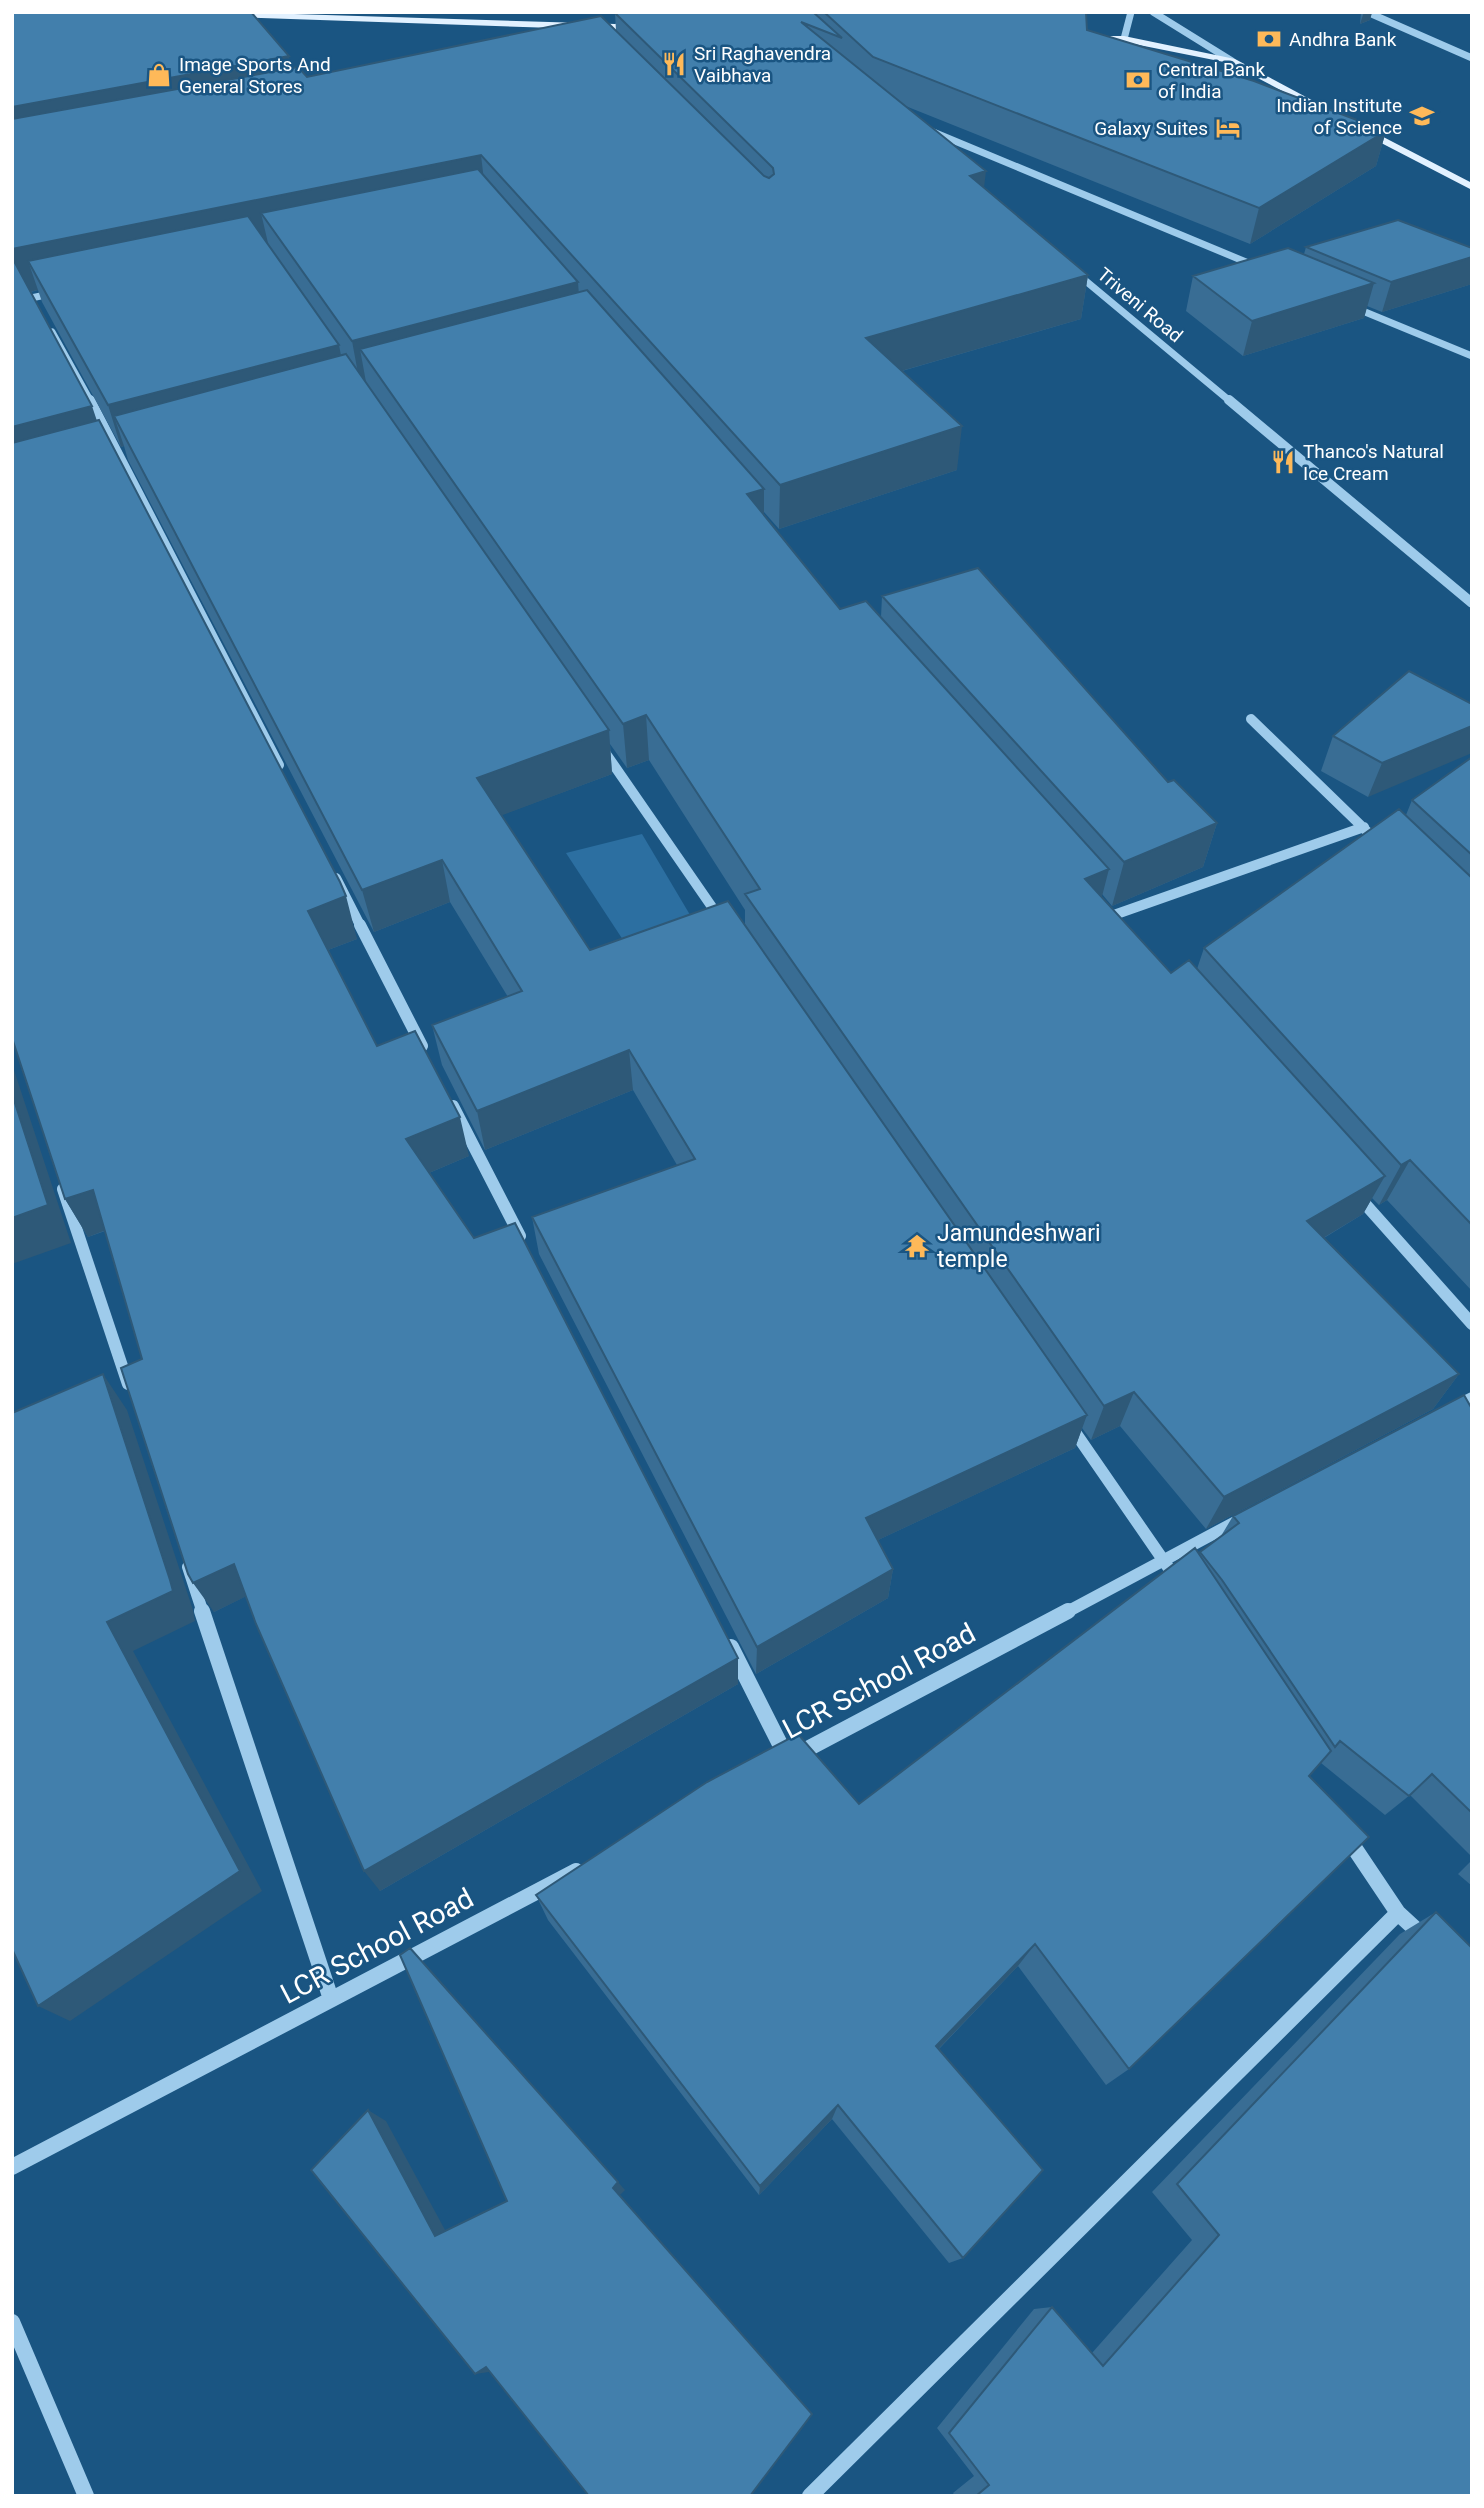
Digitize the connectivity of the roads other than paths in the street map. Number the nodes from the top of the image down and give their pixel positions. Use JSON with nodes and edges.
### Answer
{"nodes":[{"id":1,"x":631,"y":12,"type":"edge"},
{"id":2,"x":1131,"y":12,"type":"edge"},
{"id":3,"x":1153,"y":12,"type":"edge"},
{"id":4,"x":1367,"y":12,"type":"edge"},
{"id":5,"x":222,"y":15,"type":"edge"},
{"id":6,"x":647,"y":18,"type":"junction"},
{"id":7,"x":625,"y":32,"type":"edge"},
{"id":8,"x":1089,"y":38,"type":"edge"},
{"id":9,"x":1124,"y":39,"type":"junction"},
{"id":10,"x":1472,"y":58,"type":"edge"},
{"id":11,"x":1232,"y":61,"type":"junction"},
{"id":12,"x":1340,"y":117,"type":"edge"},
{"id":13,"x":1352,"y":124,"type":"edge"},
{"id":14,"x":921,"y":127,"type":"edge"},
{"id":15,"x":1472,"y":187,"type":"edge"},
{"id":16,"x":1065,"y":263,"type":"edge"},
{"id":17,"x":1267,"y":271,"type":"edge"},
{"id":18,"x":60,"y":292,"type":"edge"},
{"id":19,"x":33,"y":298,"type":"junction"},
{"id":20,"x":12,"y":302,"type":"edge"},
{"id":21,"x":1344,"y":303,"type":"edge"},
{"id":22,"x":40,"y":310,"type":"edge"},
{"id":23,"x":47,"y":322,"type":"edge"},
{"id":24,"x":1472,"y":356,"type":"edge"},
{"id":25,"x":133,"y":452,"type":"edge"},
{"id":26,"x":120,"y":456,"type":"junction"},
{"id":27,"x":106,"y":459,"type":"edge"},
{"id":28,"x":1472,"y":603,"type":"edge"},
{"id":29,"x":1251,"y":719,"type":"dead end"},
{"id":30,"x":594,"y":736,"type":"edge"},
{"id":31,"x":285,"y":778,"type":"edge"},
{"id":32,"x":1364,"y":827,"type":"junction"},
{"id":33,"x":1383,"y":846,"type":"edge"},
{"id":34,"x":330,"y":865,"type":"edge"},
{"id":35,"x":1102,"y":906,"type":"edge"},
{"id":36,"x":1111,"y":916,"type":"junction"},
{"id":37,"x":1120,"y":927,"type":"edge"},
{"id":38,"x":728,"y":930,"type":"edge"},
{"id":39,"x":425,"y":1051,"type":"edge"},
{"id":40,"x":444,"y":1089,"type":"edge"},
{"id":41,"x":60,"y":1181,"type":"edge"},
{"id":42,"x":1351,"y":1188,"type":"edge"},
{"id":43,"x":527,"y":1250,"type":"edge"},
{"id":44,"x":1472,"y":1324,"type":"edge"},
{"id":45,"x":130,"y":1392,"type":"edge"},
{"id":46,"x":1472,"y":1398,"type":"edge"},
{"id":47,"x":1061,"y":1411,"type":"edge"},
{"id":48,"x":1435,"y":1417,"type":"edge"},
{"id":49,"x":1250,"y":1514,"type":"edge"},
{"id":50,"x":183,"y":1550,"type":"edge"},
{"id":51,"x":1164,"y":1560,"type":"junction"},
{"id":52,"x":1186,"y":1594,"type":"edge"},
{"id":53,"x":724,"y":1635,"type":"edge"},
{"id":54,"x":1337,"y":1822,"type":"edge"},
{"id":55,"x":591,"y":1863,"type":"edge"},
{"id":56,"x":1398,"y":1913,"type":"junction"},
{"id":57,"x":1435,"y":1947,"type":"edge"},
{"id":58,"x":331,"y":1999,"type":"junction"},
{"id":59,"x":12,"y":2168,"type":"edge"},
{"id":60,"x":12,"y":2322,"type":"edge"},
{"id":61,"x":86,"y":2496,"type":"edge"},
{"id":62,"x":810,"y":2496,"type":"edge"}],
"edges":[{"from":1,"to":6,"type":"main road"},
{"from":2,"to":9,"type":"street"},
{"from":3,"to":11,"type":"street"},
{"from":4,"to":10,"type":"street"},
{"from":5,"to":6,"type":"main road"},
{"from":6,"to":7,"type":"street"},
{"from":8,"to":9,"type":"main road"},
{"from":9,"to":11,"type":"main road"},
{"from":11,"to":12,"type":"main road"},
{"from":13,"to":15,"type":"main road"},
{"from":14,"to":17,"type":"street"},
{"from":16,"to":28,"type":"street","name":"Triveni Road"},
{"from":18,"to":19,"type":"street"},
{"from":19,"to":20,"type":"street"},
{"from":19,"to":22,"type":"street"},
{"from":21,"to":24,"type":"street"},
{"from":23,"to":26,"type":"street"},
{"from":25,"to":26,"type":"street"},
{"from":26,"to":27,"type":"street"},
{"from":26,"to":31,"type":"street"},
{"from":29,"to":32,"type":"street"},
{"from":30,"to":38,"type":"street"},
{"from":32,"to":33,"type":"street"},
{"from":32,"to":36,"type":"street"},
{"from":34,"to":39,"type":"street"},
{"from":35,"to":36,"type":"street"},
{"from":36,"to":37,"type":"street"},
{"from":40,"to":43,"type":"street"},
{"from":41,"to":45,"type":"street"},
{"from":42,"to":44,"type":"street"},
{"from":46,"to":48,"type":"street"},
{"from":47,"to":51,"type":"street"},
{"from":49,"to":51,"type":"street","name":"LCR School Road"},
{"from":50,"to":58,"type":"street"},
{"from":51,"to":52,"type":"street"},
{"from":51,"to":53,"type":"street","name":"LCR School Road"},
{"from":54,"to":56,"type":"street"},
{"from":55,"to":58,"type":"street","name":"LCR School Road"},
{"from":56,"to":57,"type":"street"},
{"from":56,"to":62,"type":"street"},
{"from":58,"to":59,"type":"street","name":"LCR School Road"},
{"from":60,"to":61,"type":"street"}]}
